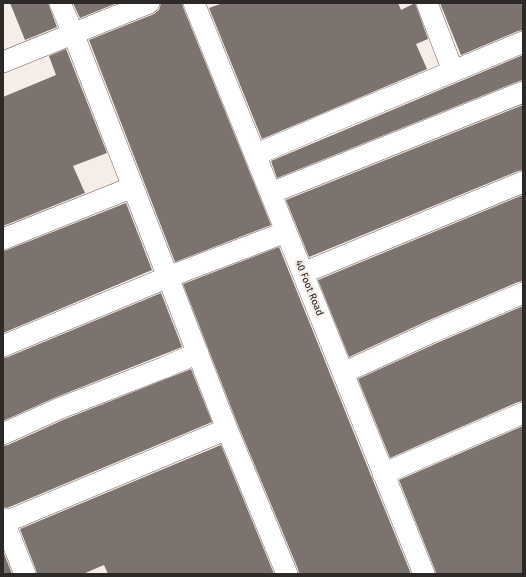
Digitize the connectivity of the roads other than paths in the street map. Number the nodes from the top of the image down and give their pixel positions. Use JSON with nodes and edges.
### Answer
{"nodes":[{"id":1,"x":60,"y":3,"type":"edge"},
{"id":2,"x":149,"y":3,"type":"edge"},
{"id":3,"x":427,"y":3,"type":"edge"},
{"id":4,"x":196,"y":4,"type":"edge"},
{"id":5,"x":73,"y":33,"type":"junction"},
{"id":6,"x":523,"y":42,"type":"edge"},
{"id":7,"x":3,"y":62,"type":"edge"},
{"id":8,"x":454,"y":72,"type":"junction"},
{"id":9,"x":523,"y":92,"type":"edge"},
{"id":10,"x":255,"y":155,"type":"junction"},
{"id":11,"x":523,"y":182,"type":"edge"},
{"id":12,"x":133,"y":187,"type":"junction"},
{"id":13,"x":271,"y":193,"type":"junction"},
{"id":14,"x":286,"y":232,"type":"junction"},
{"id":15,"x":3,"y":239,"type":"edge"},
{"id":16,"x":303,"y":273,"type":"junction"},
{"id":17,"x":168,"y":277,"type":"junction"},
{"id":18,"x":523,"y":293,"type":"edge"},
{"id":19,"x":3,"y":346,"type":"edge"},
{"id":20,"x":198,"y":353,"type":"junction"},
{"id":21,"x":343,"y":373,"type":"junction"},
{"id":22,"x":523,"y":413,"type":"edge"},
{"id":23,"x":227,"y":429,"type":"junction"},
{"id":24,"x":3,"y":434,"type":"edge"},
{"id":25,"x":383,"y":474,"type":"junction"},
{"id":26,"x":3,"y":522,"type":"edge"},
{"id":27,"x":25,"y":574,"type":"edge"},
{"id":28,"x":286,"y":574,"type":"edge"},
{"id":29,"x":424,"y":574,"type":"edge"}],
"edges":[{"from":1,"to":5,"type":"street"},
{"from":2,"to":5,"type":"street"},
{"from":3,"to":8,"type":"street"},
{"from":4,"to":10,"type":"street","name":"40 Foot Road"},
{"from":5,"to":7,"type":"street"},
{"from":5,"to":12,"type":"street"},
{"from":6,"to":8,"type":"street"},
{"from":8,"to":10,"type":"street"},
{"from":9,"to":13,"type":"street"},
{"from":10,"to":13,"type":"street","name":"40 Foot Road"},
{"from":11,"to":16,"type":"street"},
{"from":12,"to":15,"type":"street"},
{"from":12,"to":17,"type":"street"},
{"from":13,"to":14,"type":"street","name":"40 Foot Road"},
{"from":14,"to":16,"type":"street","name":"40 Foot Road"},
{"from":14,"to":17,"type":"street"},
{"from":16,"to":21,"type":"street","name":"40 Foot Road"},
{"from":17,"to":19,"type":"street"},
{"from":17,"to":20,"type":"street"},
{"from":18,"to":21,"type":"street"},
{"from":20,"to":23,"type":"street"},
{"from":20,"to":24,"type":"street"},
{"from":21,"to":25,"type":"street","name":"40 Foot Road"},
{"from":22,"to":25,"type":"street"},
{"from":23,"to":26,"type":"street"},
{"from":23,"to":28,"type":"street"},
{"from":25,"to":29,"type":"street","name":"40 Foot Road"},
{"from":26,"to":27,"type":"street"}]}
